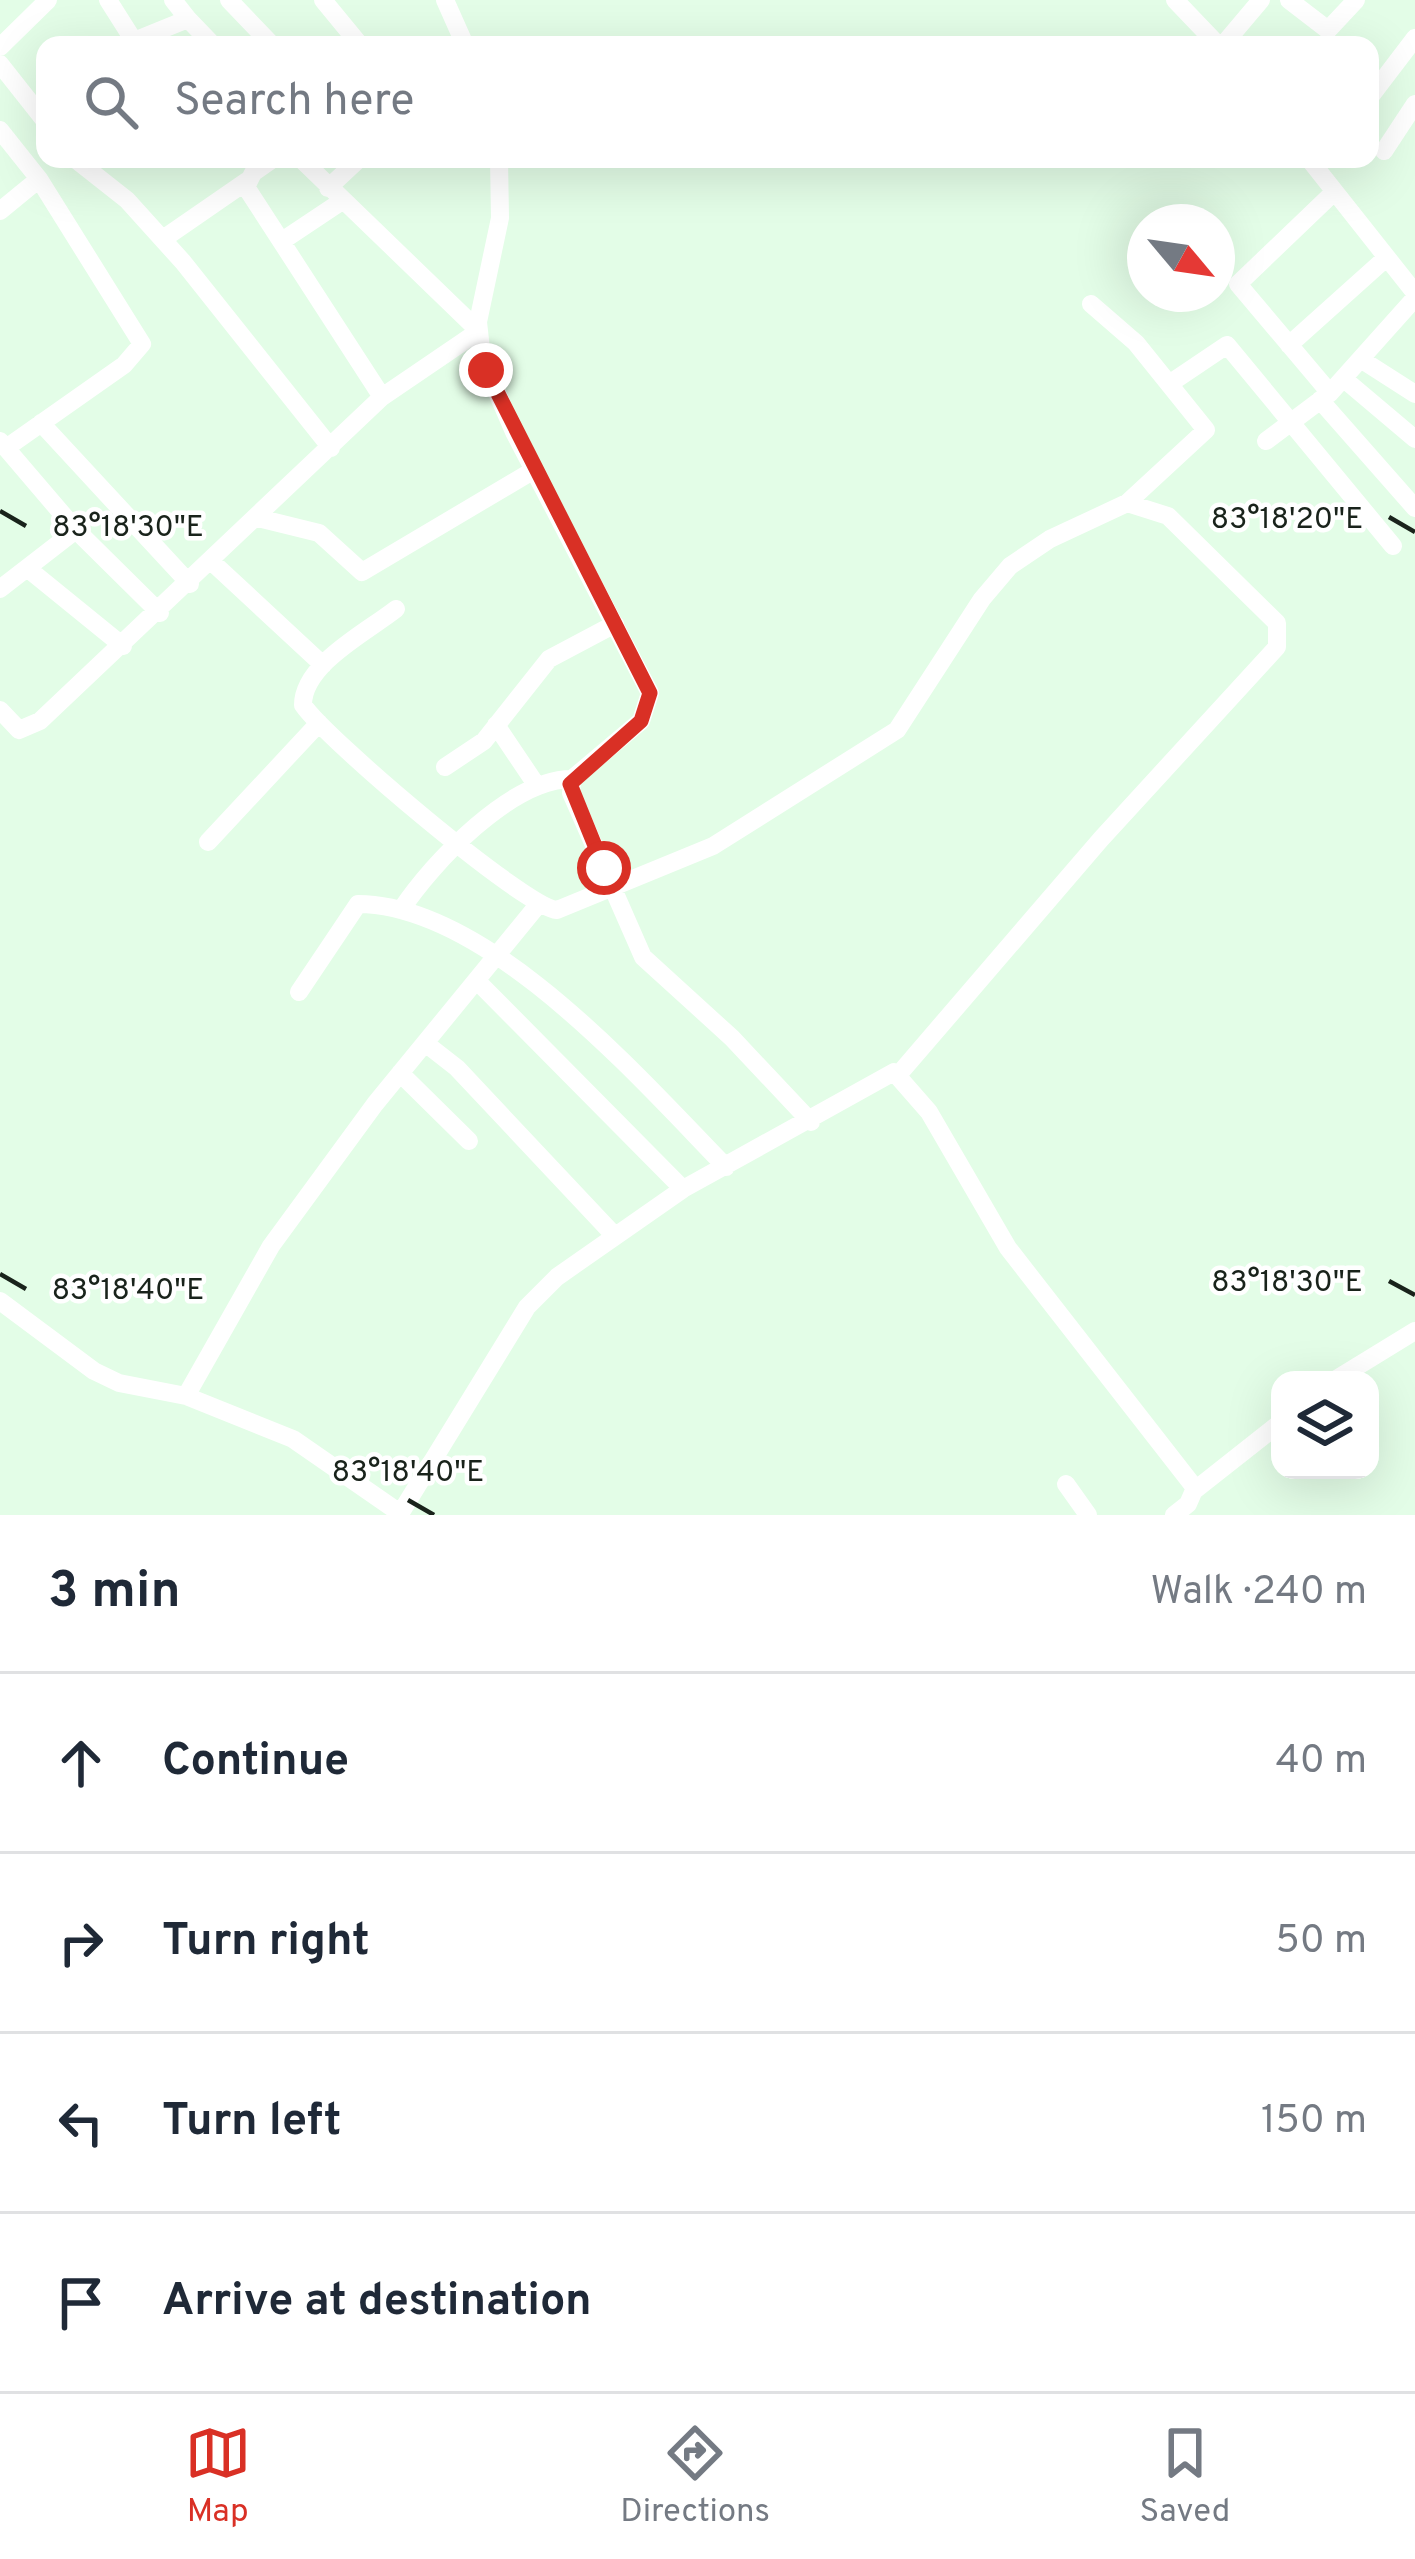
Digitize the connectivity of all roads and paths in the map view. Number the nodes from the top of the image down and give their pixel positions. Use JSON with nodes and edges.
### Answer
{"nodes":[{"id":1,"x":48,"y":0,"type":"edge"},
{"id":2,"x":109,"y":0,"type":"edge"},
{"id":3,"x":173,"y":0,"type":"edge"},
{"id":4,"x":229,"y":0,"type":"edge"},
{"id":5,"x":323,"y":0,"type":"edge"},
{"id":6,"x":445,"y":0,"type":"edge"},
{"id":7,"x":1175,"y":0,"type":"edge"},
{"id":8,"x":1261,"y":0,"type":"edge"},
{"id":9,"x":1289,"y":0,"type":"edge"},
{"id":10,"x":1356,"y":0,"type":"edge"},
{"id":11,"x":188,"y":19,"type":"junction"},
{"id":12,"x":126,"y":36,"type":"edge"},
{"id":13,"x":146,"y":36,"type":"edge"},
{"id":14,"x":204,"y":36,"type":"edge"},
{"id":15,"x":263,"y":36,"type":"edge"},
{"id":16,"x":353,"y":36,"type":"edge"},
{"id":17,"x":461,"y":36,"type":"edge"},
{"id":18,"x":1212,"y":36,"type":"edge"},
{"id":19,"x":1229,"y":36,"type":"edge"},
{"id":20,"x":1415,"y":38,"type":"edge"},
{"id":21,"x":0,"y":47,"type":"edge"},
{"id":22,"x":0,"y":64,"type":"edge"},
{"id":23,"x":1379,"y":85,"type":"edge"},
{"id":24,"x":36,"y":93,"type":"edge"},
{"id":25,"x":26,"y":98,"type":"junction"},
{"id":26,"x":1415,"y":104,"type":"edge"},
{"id":27,"x":36,"y":110,"type":"edge"},
{"id":28,"x":1,"y":135,"type":"edge"},
{"id":29,"x":1384,"y":151,"type":"dead end"},
{"id":30,"x":86,"y":168,"type":"edge"},
{"id":31,"x":263,"y":168,"type":"edge"},
{"id":32,"x":310,"y":168,"type":"edge"},
{"id":33,"x":352,"y":168,"type":"edge"},
{"id":34,"x":499,"y":168,"type":"edge"},
{"id":35,"x":1319,"y":168,"type":"edge"},
{"id":36,"x":39,"y":179,"type":"junction"},
{"id":37,"x":248,"y":181,"type":"junction"},
{"id":38,"x":335,"y":194,"type":"junction"},
{"id":39,"x":1332,"y":194,"type":"junction"},
{"id":40,"x":0,"y":211,"type":"edge"},
{"id":41,"x":163,"y":239,"type":"junction"},
{"id":42,"x":282,"y":242,"type":"junction"},
{"id":43,"x":1386,"y":258,"type":"junction"},
{"id":44,"x":1415,"y":296,"type":"edge"},
{"id":45,"x":1091,"y":304,"type":"dead end"},
{"id":46,"x":1399,"y":319,"type":"junction"},
{"id":47,"x":478,"y":331,"type":"junction"},
{"id":48,"x":1415,"y":334,"type":"edge"},
{"id":49,"x":1289,"y":345,"type":"junction"},
{"id":50,"x":1362,"y":359,"type":"junction"},
{"id":51,"x":1169,"y":384,"type":"junction"},
{"id":52,"x":1332,"y":391,"type":"junction"},
{"id":53,"x":1415,"y":394,"type":"edge"},
{"id":54,"x":382,"y":397,"type":"junction"},
{"id":55,"x":1294,"y":420,"type":"junction"},
{"id":56,"x":41,"y":423,"type":"junction"},
{"id":57,"x":1415,"y":439,"type":"edge"},
{"id":58,"x":1266,"y":441,"type":"dead end"},
{"id":59,"x":3,"y":444,"type":"edge"},
{"id":60,"x":331,"y":448,"type":"junction"},
{"id":61,"x":534,"y":470,"type":"junction"},
{"id":62,"x":1127,"y":502,"type":"junction"},
{"id":63,"x":1415,"y":508,"type":"edge"},
{"id":64,"x":258,"y":518,"type":"junction"},
{"id":65,"x":76,"y":530,"type":"junction"},
{"id":66,"x":1393,"y":546,"type":"dead end"},
{"id":67,"x":212,"y":562,"type":"junction"},
{"id":68,"x":27,"y":568,"type":"junction"},
{"id":69,"x":190,"y":584,"type":"junction"},
{"id":70,"x":1,"y":586,"type":"edge"},
{"id":71,"x":396,"y":609,"type":"dead end"},
{"id":72,"x":160,"y":613,"type":"junction"},
{"id":73,"x":615,"y":624,"type":"junction"},
{"id":74,"x":123,"y":646,"type":"junction"},
{"id":75,"x":323,"y":665,"type":"junction"},
{"id":76,"x":0,"y":710,"type":"edge"},
{"id":77,"x":319,"y":723,"type":"junction"},
{"id":78,"x":496,"y":725,"type":"junction"},
{"id":79,"x":445,"y":767,"type":"dead end"},
{"id":80,"x":572,"y":779,"type":"junction"},
{"id":81,"x":537,"y":786,"type":"junction"},
{"id":82,"x":208,"y":842,"type":"dead end"},
{"id":83,"x":457,"y":842,"type":"junction"},
{"id":84,"x":612,"y":890,"type":"junction"},
{"id":85,"x":537,"y":906,"type":"junction"},
{"id":86,"x":400,"y":910,"type":"junction"},
{"id":87,"x":500,"y":954,"type":"junction"},
{"id":88,"x":478,"y":982,"type":"junction"},
{"id":89,"x":299,"y":992,"type":"dead end"},
{"id":90,"x":424,"y":1043,"type":"junction"},
{"id":91,"x":400,"y":1072,"type":"junction"},
{"id":92,"x":899,"y":1074,"type":"junction"},
{"id":93,"x":811,"y":1122,"type":"junction"},
{"id":94,"x":469,"y":1141,"type":"dead end"},
{"id":95,"x":726,"y":1167,"type":"junction"},
{"id":96,"x":683,"y":1189,"type":"junction"},
{"id":97,"x":613,"y":1234,"type":"junction"},
{"id":98,"x":0,"y":1301,"type":"edge"},
{"id":99,"x":1415,"y":1331,"type":"edge"},
{"id":100,"x":1350,"y":1371,"type":"edge"},
{"id":101,"x":186,"y":1396,"type":"junction"},
{"id":102,"x":1271,"y":1430,"type":"edge"},
{"id":103,"x":1066,"y":1484,"type":"dead end"},
{"id":104,"x":1196,"y":1490,"type":"junction"},
{"id":105,"x":400,"y":1510,"type":"edge"},
{"id":106,"x":428,"y":1515,"type":"edge"},
{"id":107,"x":1088,"y":1515,"type":"edge"},
{"id":108,"x":1174,"y":1515,"type":"edge"}],
"edges":[{"from":1,"to":21,"type":"street"},
{"from":2,"to":12,"type":"street"},
{"from":3,"to":11,"type":"street"},
{"from":4,"to":15,"type":"street"},
{"from":5,"to":16,"type":"street"},
{"from":6,"to":17,"type":"street"},
{"from":7,"to":18,"type":"street"},
{"from":8,"to":19,"type":"street"},
{"from":9,"to":10,"type":"street"},
{"from":11,"to":13,"type":"street"},
{"from":11,"to":14,"type":"street"},
{"from":20,"to":23,"type":"street"},
{"from":22,"to":25,"type":"street"},
{"from":24,"to":25,"type":"street"},
{"from":25,"to":27,"type":"street"},
{"from":26,"to":29,"type":"street"},
{"from":28,"to":36,"type":"street"},
{"from":30,"to":41,"type":"street"},
{"from":31,"to":37,"type":"street"},
{"from":32,"to":38,"type":"street"},
{"from":33,"to":38,"type":"street"},
{"from":34,"to":47,"type":"street"},
{"from":35,"to":39,"type":"street"},
{"from":36,"to":40,"type":"street"},
{"from":36,"to":56,"type":"street"},
{"from":37,"to":41,"type":"street"},
{"from":37,"to":42,"type":"street"},
{"from":38,"to":42,"type":"street"},
{"from":38,"to":47,"type":"street"},
{"from":39,"to":43,"type":"street"},
{"from":39,"to":49,"type":"street"},
{"from":41,"to":60,"type":"street"},
{"from":42,"to":54,"type":"street"},
{"from":43,"to":44,"type":"street"},
{"from":43,"to":49,"type":"street"},
{"from":44,"to":46,"type":"street"},
{"from":45,"to":51,"type":"street"},
{"from":46,"to":48,"type":"street"},
{"from":46,"to":50,"type":"street"},
{"from":47,"to":54,"type":"street"},
{"from":47,"to":61,"type":"street"},
{"from":49,"to":52,"type":"street"},
{"from":50,"to":52,"type":"street"},
{"from":50,"to":53,"type":"street"},
{"from":51,"to":55,"type":"street"},
{"from":51,"to":62,"type":"street"},
{"from":52,"to":55,"type":"street"},
{"from":52,"to":57,"type":"street"},
{"from":52,"to":63,"type":"street"},
{"from":54,"to":60,"type":"street"},
{"from":55,"to":58,"type":"street"},
{"from":55,"to":66,"type":"street"},
{"from":56,"to":59,"type":"street"},
{"from":56,"to":69,"type":"street"},
{"from":59,"to":65,"type":"street"},
{"from":60,"to":64,"type":"street"},
{"from":61,"to":64,"type":"street"},
{"from":61,"to":73,"type":"street"},
{"from":62,"to":84,"type":"street"},
{"from":62,"to":92,"type":"street"},
{"from":64,"to":67,"type":"street"},
{"from":65,"to":68,"type":"street"},
{"from":65,"to":72,"type":"street"},
{"from":67,"to":69,"type":"street"},
{"from":67,"to":75,"type":"street"},
{"from":68,"to":70,"type":"street"},
{"from":68,"to":74,"type":"street"},
{"from":69,"to":72,"type":"street"},
{"from":71,"to":75,"type":"street"},
{"from":72,"to":74,"type":"street"},
{"from":73,"to":78,"type":"street"},
{"from":73,"to":80,"type":"street"},
{"from":74,"to":76,"type":"street"},
{"from":75,"to":77,"type":"street"},
{"from":77,"to":82,"type":"street"},
{"from":77,"to":83,"type":"street"},
{"from":78,"to":79,"type":"street"},
{"from":78,"to":81,"type":"street"},
{"from":80,"to":81,"type":"street"},
{"from":80,"to":84,"type":"street"},
{"from":81,"to":83,"type":"street"},
{"from":83,"to":85,"type":"street"},
{"from":83,"to":86,"type":"street"},
{"from":84,"to":85,"type":"street"},
{"from":84,"to":93,"type":"street"},
{"from":85,"to":87,"type":"street"},
{"from":86,"to":87,"type":"street"},
{"from":86,"to":89,"type":"street"},
{"from":87,"to":88,"type":"street"},
{"from":87,"to":95,"type":"street"},
{"from":88,"to":90,"type":"street"},
{"from":88,"to":96,"type":"street"},
{"from":90,"to":91,"type":"street"},
{"from":90,"to":97,"type":"street"},
{"from":91,"to":94,"type":"street"},
{"from":91,"to":101,"type":"street"},
{"from":92,"to":93,"type":"street"},
{"from":92,"to":104,"type":"street"},
{"from":93,"to":95,"type":"street"},
{"from":95,"to":96,"type":"street"},
{"from":96,"to":97,"type":"street"},
{"from":97,"to":105,"type":"street"},
{"from":98,"to":101,"type":"street"},
{"from":99,"to":100,"type":"street"},
{"from":101,"to":105,"type":"street"},
{"from":102,"to":104,"type":"street"},
{"from":103,"to":107,"type":"street"},
{"from":104,"to":108,"type":"street"},
{"from":105,"to":106,"type":"street"}]}
